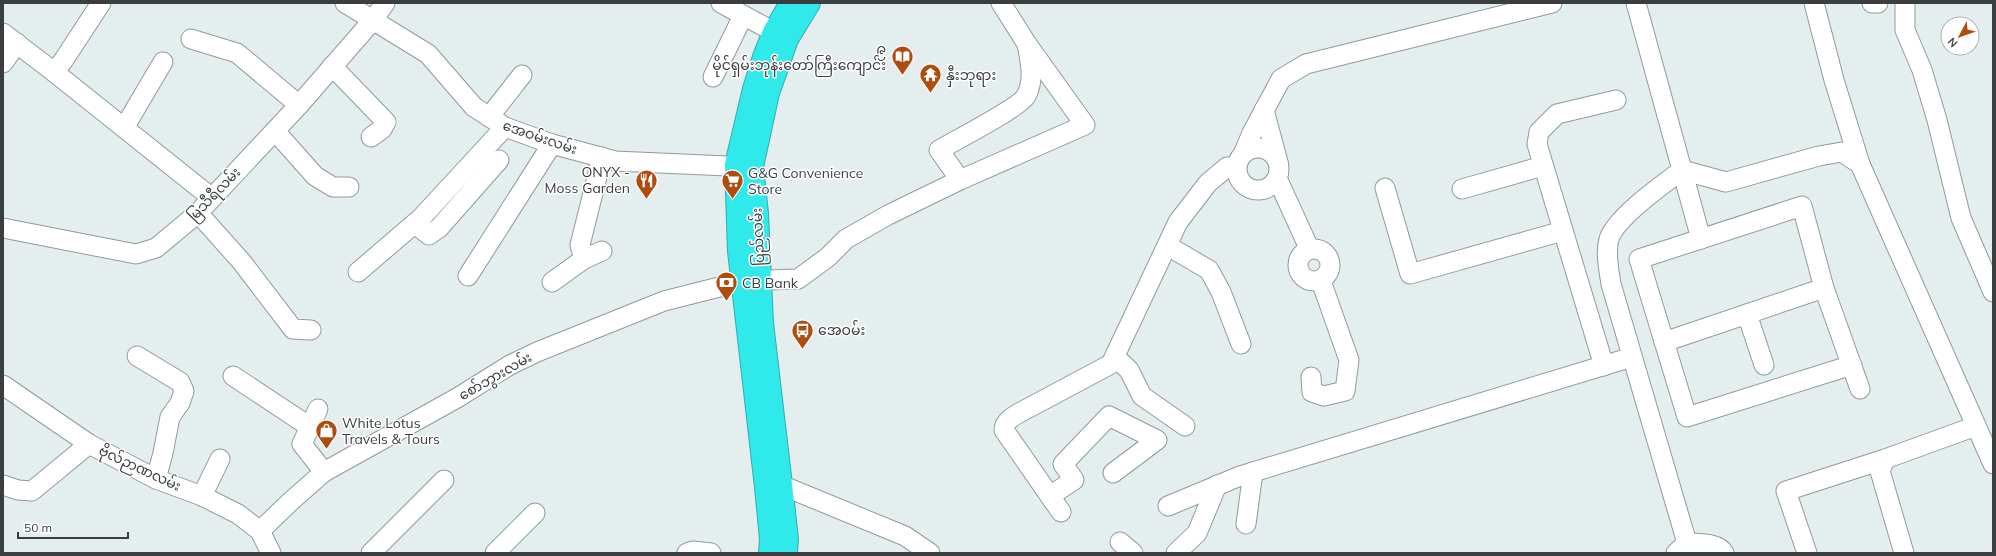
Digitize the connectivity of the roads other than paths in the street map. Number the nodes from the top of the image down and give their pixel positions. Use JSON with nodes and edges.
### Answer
{"nodes":[{"id":1,"x":101,"y":3,"type":"edge"},
{"id":2,"x":345,"y":3,"type":"edge"},
{"id":3,"x":386,"y":3,"type":"edge"},
{"id":4,"x":791,"y":3,"type":"edge"},
{"id":5,"x":809,"y":3,"type":"edge"},
{"id":6,"x":1001,"y":3,"type":"edge"},
{"id":7,"x":1552,"y":3,"type":"edge"},
{"id":8,"x":1636,"y":3,"type":"edge"},
{"id":9,"x":1814,"y":3,"type":"edge"},
{"id":10,"x":1872,"y":3,"type":"edge"},
{"id":11,"x":1878,"y":3,"type":"edge"},
{"id":12,"x":1905,"y":3,"type":"edge"},
{"id":13,"x":730,"y":7,"type":"edge"},
{"id":14,"x":373,"y":20,"type":"junction"},
{"id":15,"x":774,"y":32,"type":"junction"},
{"id":16,"x":10,"y":38,"type":"edge"},
{"id":17,"x":191,"y":39,"type":"dead end"},
{"id":18,"x":1027,"y":44,"type":"junction"},
{"id":19,"x":3,"y":62,"type":"edge"},
{"id":20,"x":163,"y":62,"type":"dead end"},
{"id":21,"x":332,"y":66,"type":"junction"},
{"id":22,"x":54,"y":72,"type":"junction"},
{"id":23,"x":522,"y":75,"type":"dead end"},
{"id":24,"x":713,"y":77,"type":"dead end"},
{"id":25,"x":1616,"y":100,"type":"dead end"},
{"id":26,"x":299,"y":105,"type":"junction"},
{"id":27,"x":1264,"y":110,"type":"junction"},
{"id":28,"x":489,"y":117,"type":"junction"},
{"id":29,"x":505,"y":127,"type":"junction"},
{"id":30,"x":124,"y":128,"type":"junction"},
{"id":31,"x":275,"y":131,"type":"junction"},
{"id":32,"x":371,"y":136,"type":"dead end"},
{"id":33,"x":552,"y":144,"type":"junction"},
{"id":34,"x":602,"y":157,"type":"junction"},
{"id":35,"x":499,"y":160,"type":"dead end"},
{"id":36,"x":1240,"y":160,"type":"junction"},
{"id":37,"x":1860,"y":164,"type":"junction"},
{"id":38,"x":744,"y":166,"type":"junction"},
{"id":39,"x":1543,"y":166,"type":"junction"},
{"id":40,"x":1277,"y":170,"type":"junction"},
{"id":41,"x":1682,"y":170,"type":"junction"},
{"id":42,"x":960,"y":180,"type":"junction"},
{"id":43,"x":349,"y":187,"type":"dead end"},
{"id":44,"x":1385,"y":188,"type":"dead end"},
{"id":45,"x":1462,"y":189,"type":"dead end"},
{"id":46,"x":212,"y":198,"type":"junction"},
{"id":47,"x":198,"y":213,"type":"junction"},
{"id":48,"x":415,"y":224,"type":"junction"},
{"id":49,"x":3,"y":228,"type":"edge"},
{"id":50,"x":1563,"y":230,"type":"junction"},
{"id":51,"x":1702,"y":239,"type":"junction"},
{"id":52,"x":1168,"y":246,"type":"junction"},
{"id":53,"x":1309,"y":248,"type":"junction"},
{"id":54,"x":602,"y":251,"type":"dead end"},
{"id":55,"x":584,"y":259,"type":"junction"},
{"id":56,"x":358,"y":272,"type":"dead end"},
{"id":57,"x":468,"y":276,"type":"dead end"},
{"id":58,"x":752,"y":280,"type":"junction"},
{"id":59,"x":1322,"y":281,"type":"junction"},
{"id":60,"x":552,"y":282,"type":"dead end"},
{"id":61,"x":1824,"y":288,"type":"junction"},
{"id":62,"x":1993,"y":292,"type":"edge"},
{"id":63,"x":1747,"y":314,"type":"junction"},
{"id":64,"x":311,"y":330,"type":"dead end"},
{"id":65,"x":1664,"y":342,"type":"junction"},
{"id":66,"x":1241,"y":344,"type":"dead end"},
{"id":67,"x":136,"y":356,"type":"dead end"},
{"id":68,"x":1115,"y":357,"type":"junction"},
{"id":69,"x":1632,"y":357,"type":"junction"},
{"id":70,"x":1764,"y":365,"type":"dead end"},
{"id":71,"x":1852,"y":365,"type":"junction"},
{"id":72,"x":1604,"y":366,"type":"junction"},
{"id":73,"x":233,"y":376,"type":"dead end"},
{"id":74,"x":1311,"y":377,"type":"dead end"},
{"id":75,"x":3,"y":385,"type":"edge"},
{"id":76,"x":1860,"y":389,"type":"dead end"},
{"id":77,"x":318,"y":409,"type":"dead end"},
{"id":78,"x":1185,"y":426,"type":"dead end"},
{"id":79,"x":1976,"y":426,"type":"junction"},
{"id":80,"x":310,"y":427,"type":"junction"},
{"id":81,"x":89,"y":444,"type":"junction"},
{"id":82,"x":1885,"y":459,"type":"junction"},
{"id":83,"x":220,"y":460,"type":"dead end"},
{"id":84,"x":1993,"y":464,"type":"edge"},
{"id":85,"x":324,"y":472,"type":"junction"},
{"id":86,"x":1253,"y":472,"type":"junction"},
{"id":87,"x":1113,"y":473,"type":"dead end"},
{"id":88,"x":156,"y":479,"type":"junction"},
{"id":89,"x":444,"y":480,"type":"dead end"},
{"id":90,"x":3,"y":485,"type":"edge"},
{"id":91,"x":1217,"y":485,"type":"junction"},
{"id":92,"x":774,"y":486,"type":"junction"},
{"id":93,"x":202,"y":496,"type":"junction"},
{"id":94,"x":1050,"y":496,"type":"junction"},
{"id":95,"x":1168,"y":506,"type":"dead end"},
{"id":96,"x":1062,"y":512,"type":"dead end"},
{"id":97,"x":535,"y":513,"type":"dead end"},
{"id":98,"x":1246,"y":524,"type":"dead end"},
{"id":99,"x":260,"y":531,"type":"junction"},
{"id":100,"x":1682,"y":548,"type":"edge"},
{"id":101,"x":271,"y":553,"type":"edge"},
{"id":102,"x":371,"y":553,"type":"edge"},
{"id":103,"x":496,"y":553,"type":"edge"},
{"id":104,"x":688,"y":553,"type":"edge"},
{"id":105,"x":711,"y":553,"type":"edge"},
{"id":106,"x":770,"y":553,"type":"edge"},
{"id":107,"x":786,"y":553,"type":"edge"},
{"id":108,"x":930,"y":553,"type":"edge"},
{"id":109,"x":1176,"y":553,"type":"edge"},
{"id":110,"x":1724,"y":553,"type":"edge"},
{"id":111,"x":1807,"y":553,"type":"edge"},
{"id":112,"x":1904,"y":553,"type":"edge"}],
"edges":[{"from":1,"to":22,"type":"street"},
{"from":2,"to":14,"type":"street","name":"အေဝမ်းလမ်း"},
{"from":3,"to":14,"type":"street","name":"မြသီရီလမ်း"},
{"from":4,"to":15,"type":"highway","name":"ပြည်လမ်း"},
{"from":5,"to":38,"type":"highway","name":"ပြည်လမ်း"},
{"from":6,"to":18,"type":"street"},
{"from":7,"to":27,"type":"street"},
{"from":8,"to":41,"type":"street"},
{"from":9,"to":37,"type":"street"},
{"from":10,"to":11,"type":"street"},
{"from":12,"to":62,"type":"street"},
{"from":13,"to":15,"type":"street"},
{"from":13,"to":24,"type":"street"},
{"from":14,"to":21,"type":"street","name":"မြသီရီလမ်း"},
{"from":14,"to":28,"type":"street","name":"အေဝမ်းလမ်း"},
{"from":15,"to":38,"type":"highway","name":"ပြည်လမ်း"},
{"from":16,"to":19,"type":"street"},
{"from":16,"to":22,"type":"street"},
{"from":17,"to":26,"type":"street"},
{"from":18,"to":42,"type":"street"},
{"from":18,"to":42,"type":"street","name":"စော်ဘွားလမ်း"},
{"from":20,"to":30,"type":"street"},
{"from":21,"to":26,"type":"street","name":"မြသီရီလမ်း"},
{"from":21,"to":32,"type":"street"},
{"from":22,"to":30,"type":"street"},
{"from":23,"to":28,"type":"street"},
{"from":25,"to":39,"type":"street"},
{"from":26,"to":31,"type":"street","name":"မြသီရီလမ်း"},
{"from":27,"to":36,"type":"street"},
{"from":27,"to":40,"type":"street"},
{"from":28,"to":29,"type":"street","name":"အေဝမ်းလမ်း"},
{"from":29,"to":33,"type":"street","name":"အေဝမ်းလမ်း"},
{"from":29,"to":48,"type":"street"},
{"from":30,"to":46,"type":"street"},
{"from":31,"to":43,"type":"street"},
{"from":31,"to":46,"type":"street","name":"မြသီရီလမ်း"},
{"from":33,"to":34,"type":"street","name":"အေဝမ်းလမ်း"},
{"from":33,"to":57,"type":"street"},
{"from":34,"to":38,"type":"street","name":"အေဝမ်းလမ်း"},
{"from":34,"to":55,"type":"street"},
{"from":35,"to":48,"type":"street"},
{"from":36,"to":40,"type":"street"},
{"from":36,"to":40,"type":"street"},
{"from":36,"to":52,"type":"street"},
{"from":37,"to":41,"type":"street"},
{"from":37,"to":79,"type":"street"},
{"from":38,"to":58,"type":"highway","name":"ပြည်လမ်း"},
{"from":39,"to":45,"type":"street"},
{"from":39,"to":50,"type":"street"},
{"from":40,"to":53,"type":"street"},
{"from":41,"to":51,"type":"street"},
{"from":41,"to":69,"type":"street"},
{"from":42,"to":58,"type":"street","name":"စော်ဘွားလမ်း"},
{"from":44,"to":50,"type":"street"},
{"from":46,"to":47,"type":"street","name":"မြသီရီလမ်း"},
{"from":47,"to":49,"type":"street","name":"မြသီရီလမ်း"},
{"from":47,"to":64,"type":"street"},
{"from":48,"to":56,"type":"street"},
{"from":50,"to":72,"type":"street"},
{"from":51,"to":61,"type":"street"},
{"from":51,"to":65,"type":"street"},
{"from":52,"to":66,"type":"street"},
{"from":52,"to":68,"type":"street"},
{"from":53,"to":59,"type":"street"},
{"from":53,"to":59,"type":"street"},
{"from":54,"to":55,"type":"street"},
{"from":55,"to":60,"type":"street"},
{"from":58,"to":85,"type":"street","name":"စော်ဘွားလမ်း"},
{"from":58,"to":92,"type":"highway","name":"ပြည်လမ်း"},
{"from":59,"to":74,"type":"street"},
{"from":61,"to":63,"type":"street"},
{"from":61,"to":71,"type":"street"},
{"from":63,"to":65,"type":"street"},
{"from":63,"to":70,"type":"street"},
{"from":65,"to":71,"type":"street"},
{"from":67,"to":88,"type":"street"},
{"from":68,"to":78,"type":"street"},
{"from":68,"to":94,"type":"street"},
{"from":69,"to":72,"type":"street"},
{"from":69,"to":100,"type":"street"},
{"from":71,"to":76,"type":"street"},
{"from":72,"to":86,"type":"street"},
{"from":73,"to":80,"type":"street"},
{"from":75,"to":81,"type":"street","name":"ဗိုလ်ဉာဏလမ်း"},
{"from":77,"to":80,"type":"street"},
{"from":79,"to":82,"type":"street"},
{"from":79,"to":84,"type":"street"},
{"from":80,"to":85,"type":"street"},
{"from":81,"to":88,"type":"street","name":"ဗိုလ်ဉာဏလမ်း"},
{"from":81,"to":90,"type":"street"},
{"from":82,"to":111,"type":"street"},
{"from":82,"to":112,"type":"street"},
{"from":83,"to":93,"type":"street"},
{"from":85,"to":99,"type":"street","name":"စော်ဘွားလမ်း"},
{"from":86,"to":91,"type":"street"},
{"from":86,"to":98,"type":"street"},
{"from":87,"to":94,"type":"street"},
{"from":88,"to":93,"type":"street","name":"ဗိုလ်ဉာဏလမ်း"},
{"from":89,"to":102,"type":"street"},
{"from":91,"to":95,"type":"street"},
{"from":91,"to":109,"type":"street"},
{"from":92,"to":106,"type":"highway","name":"ပြည်လမ်း"},
{"from":92,"to":107,"type":"highway","name":"ပြည်လမ်း"},
{"from":92,"to":108,"type":"street"},
{"from":93,"to":99,"type":"street","name":"ဗိုလ်ဉာဏလမ်း"},
{"from":94,"to":96,"type":"street"},
{"from":97,"to":103,"type":"street"},
{"from":99,"to":101,"type":"street","name":"ဗိုလ်ဉာဏလမ်း"},
{"from":100,"to":110,"type":"street"},
{"from":104,"to":105,"type":"street"}]}
